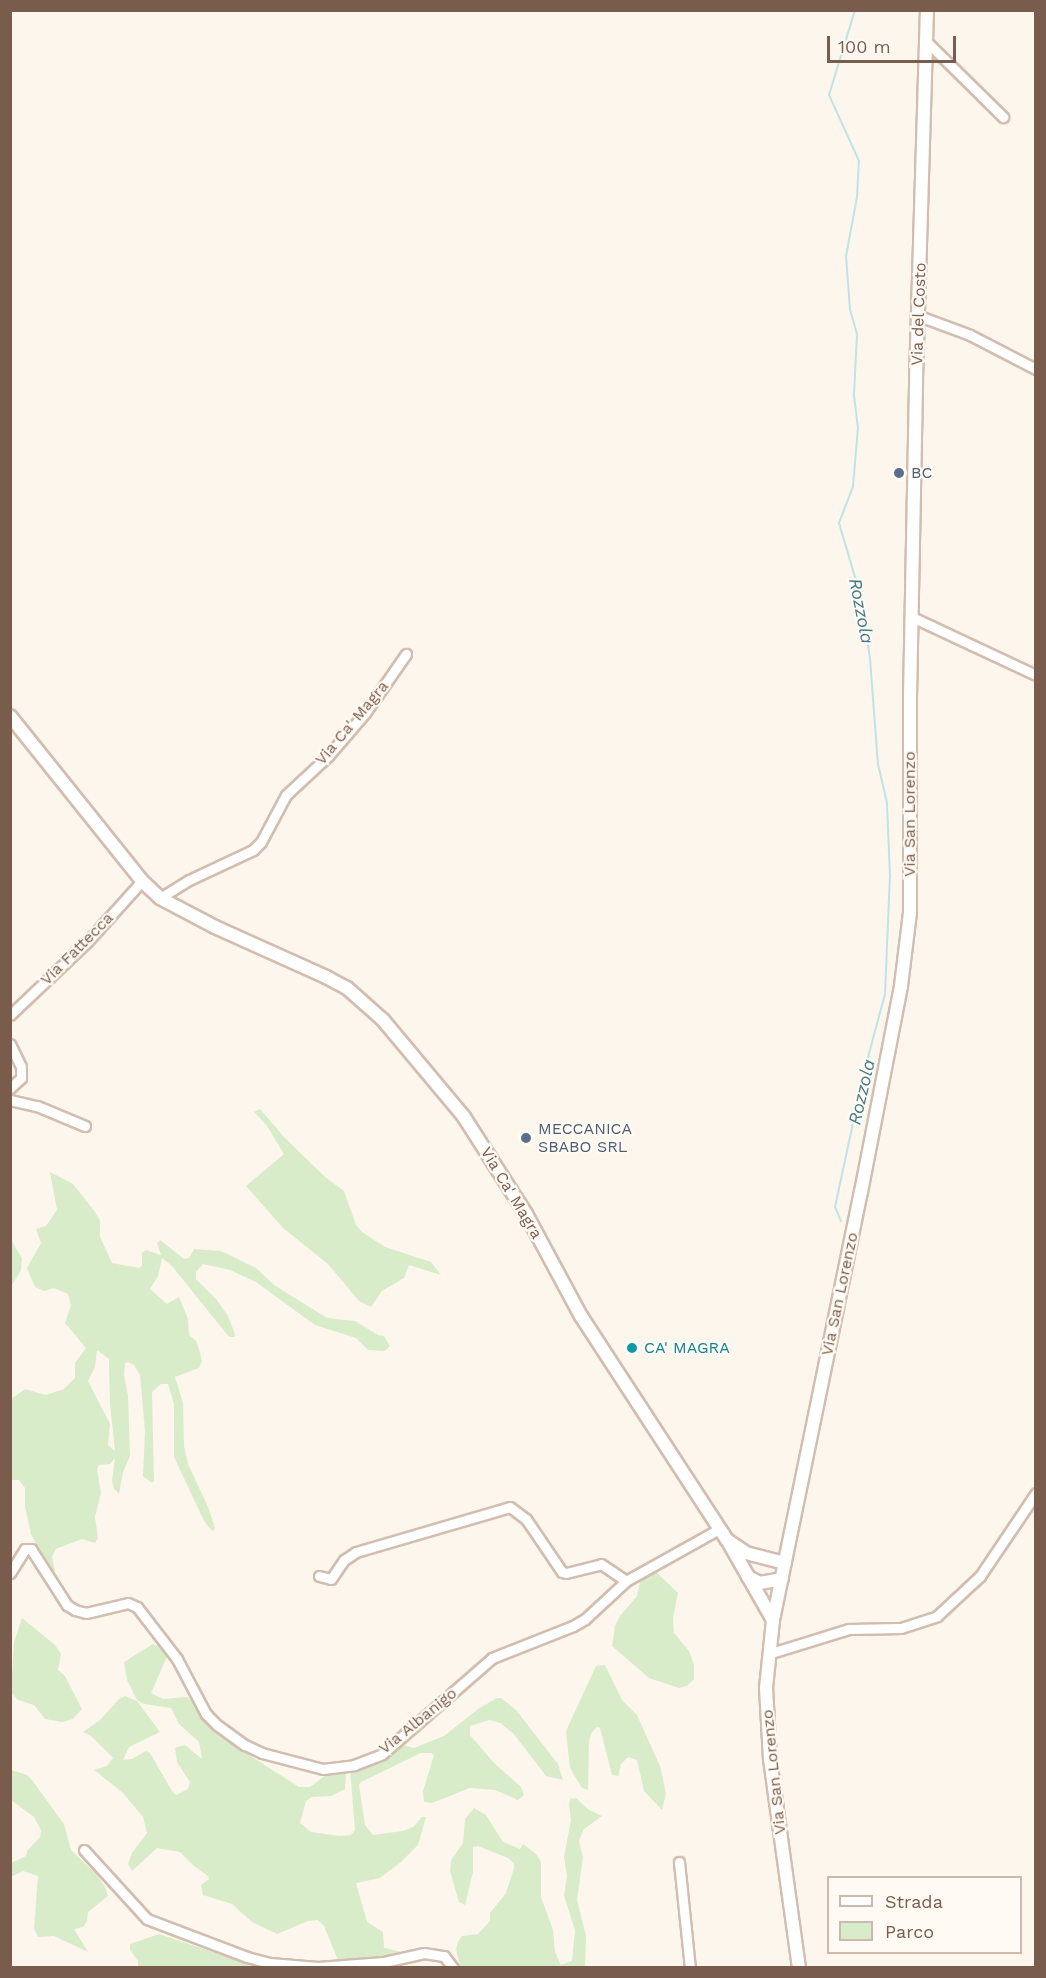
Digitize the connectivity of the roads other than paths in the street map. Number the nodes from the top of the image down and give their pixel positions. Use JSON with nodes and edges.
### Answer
{"nodes":[{"id":1,"x":927,"y":10,"type":"edge"},
{"id":2,"x":927,"y":42,"type":"junction"},
{"id":3,"x":1003,"y":117,"type":"dead end"},
{"id":4,"x":919,"y":316,"type":"junction"},
{"id":5,"x":1035,"y":369,"type":"edge"},
{"id":6,"x":912,"y":617,"type":"junction"},
{"id":7,"x":406,"y":654,"type":"dead end"},
{"id":8,"x":1035,"y":675,"type":"edge"},
{"id":9,"x":10,"y":716,"type":"edge"},
{"id":10,"x":142,"y":881,"type":"junction"},
{"id":11,"x":160,"y":898,"type":"junction"},
{"id":12,"x":10,"y":1016,"type":"edge"},
{"id":13,"x":10,"y":1044,"type":"edge"},
{"id":14,"x":10,"y":1088,"type":"edge"},
{"id":15,"x":10,"y":1100,"type":"edge"},
{"id":16,"x":85,"y":1126,"type":"dead end"},
{"id":17,"x":1035,"y":1493,"type":"edge"},
{"id":18,"x":719,"y":1529,"type":"junction"},
{"id":19,"x":727,"y":1540,"type":"junction"},
{"id":20,"x":785,"y":1563,"type":"junction"},
{"id":21,"x":744,"y":1570,"type":"junction"},
{"id":22,"x":10,"y":1573,"type":"edge"},
{"id":23,"x":319,"y":1576,"type":"dead end"},
{"id":24,"x":782,"y":1579,"type":"junction"},
{"id":25,"x":626,"y":1581,"type":"junction"},
{"id":26,"x":773,"y":1620,"type":"junction"},
{"id":27,"x":768,"y":1654,"type":"junction"},
{"id":28,"x":84,"y":1850,"type":"dead end"},
{"id":29,"x":679,"y":1862,"type":"dead end"},
{"id":30,"x":453,"y":1968,"type":"edge"},
{"id":31,"x":690,"y":1968,"type":"edge"},
{"id":32,"x":799,"y":1968,"type":"edge"}],
"edges":[{"from":1,"to":2,"type":"main road","name":"Via del Costo"},
{"from":2,"to":3,"type":"street"},
{"from":2,"to":4,"type":"main road","name":"Via del Costo"},
{"from":4,"to":5,"type":"street"},
{"from":4,"to":6,"type":"main road","name":"Via del Costo"},
{"from":6,"to":8,"type":"street"},
{"from":6,"to":20,"type":"main road","name":"Via San Lorenzo"},
{"from":7,"to":11,"type":"street","name":"Via Ca' Magra"},
{"from":9,"to":10,"type":"main road","name":"Via Ca' Magra"},
{"from":10,"to":11,"type":"main road","name":"Via Ca' Magra"},
{"from":10,"to":12,"type":"street","name":"Via Fattecca"},
{"from":11,"to":18,"type":"main road","name":"Via Ca' Magra"},
{"from":13,"to":14,"type":"street"},
{"from":15,"to":16,"type":"street"},
{"from":17,"to":27,"type":"street"},
{"from":18,"to":19,"type":"main road","name":"Via Ca' Magra"},
{"from":18,"to":25,"type":"street","name":"Via Albanigo"},
{"from":19,"to":20,"type":"main road","name":"Via Ca' Magra"},
{"from":19,"to":21,"type":"main road"},
{"from":20,"to":24,"type":"main road","name":"Via San Lorenzo"},
{"from":21,"to":24,"type":"main road"},
{"from":21,"to":26,"type":"main road"},
{"from":22,"to":25,"type":"street","name":"Via Albanigo"},
{"from":23,"to":25,"type":"street"},
{"from":24,"to":26,"type":"main road","name":"Via San Lorenzo"},
{"from":26,"to":27,"type":"main road","name":"Via San Lorenzo"},
{"from":27,"to":32,"type":"main road","name":"Via San Lorenzo"},
{"from":28,"to":30,"type":"street"},
{"from":29,"to":31,"type":"street"}]}
